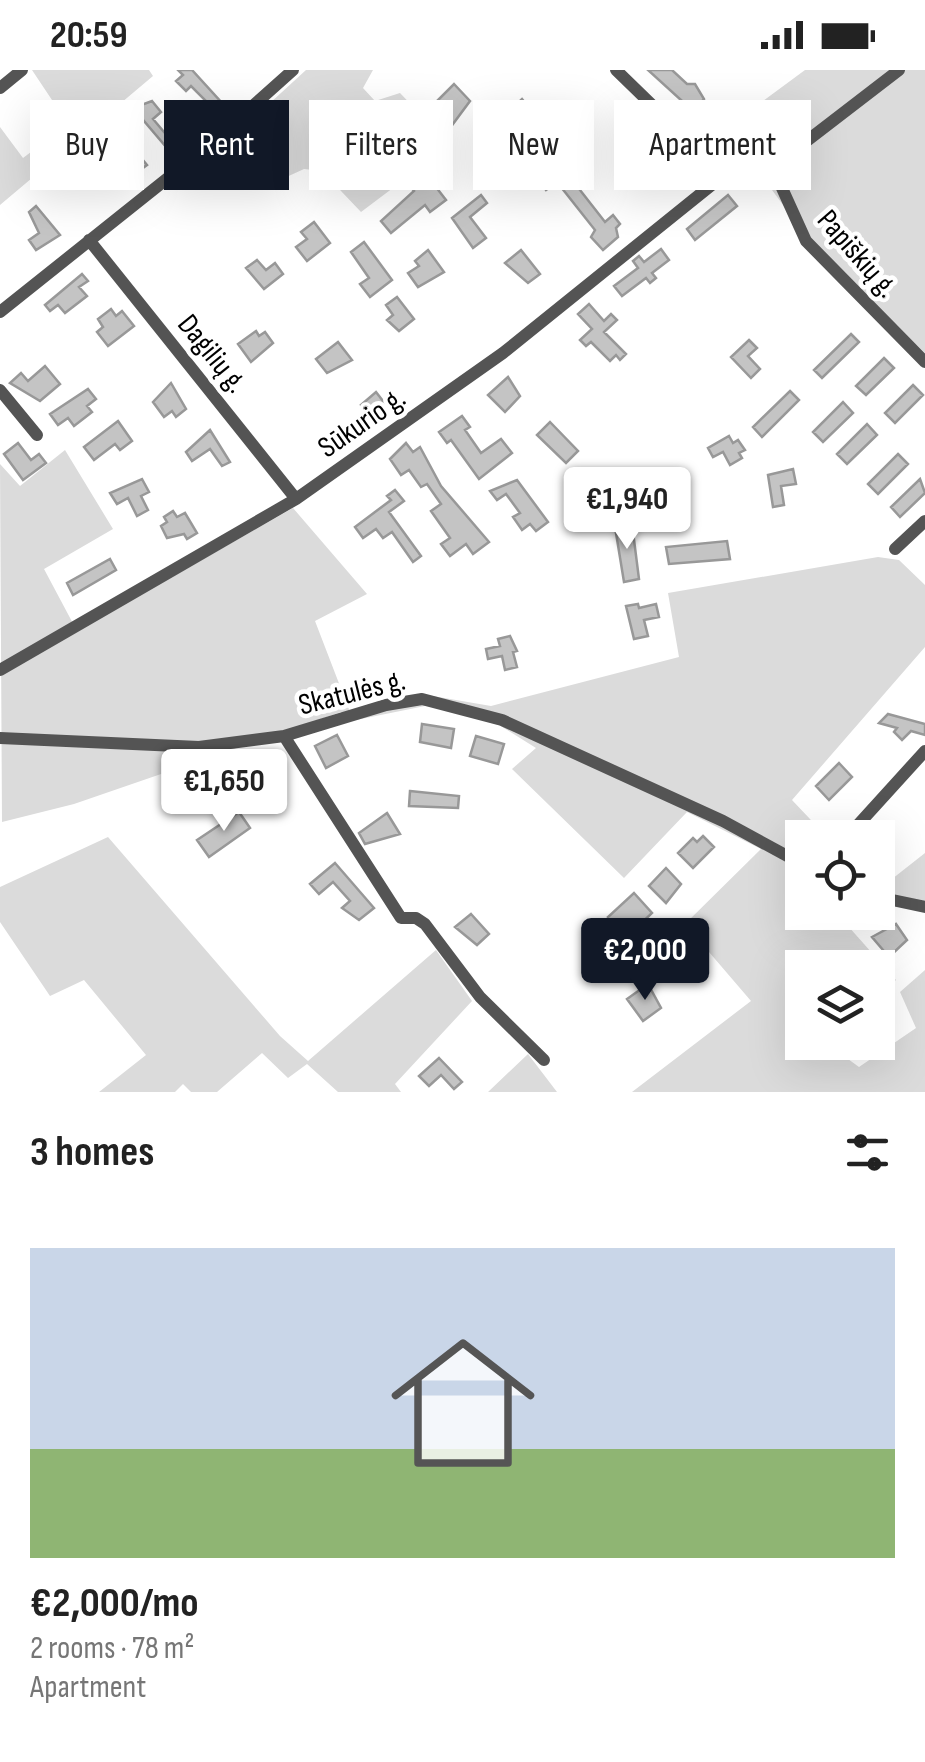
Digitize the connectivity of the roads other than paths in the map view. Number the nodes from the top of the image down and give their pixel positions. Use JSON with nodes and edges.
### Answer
{"nodes":[{"id":1,"x":22,"y":70,"type":"edge"},
{"id":2,"x":293,"y":70,"type":"edge"},
{"id":3,"x":616,"y":70,"type":"edge"},
{"id":4,"x":898,"y":70,"type":"edge"},
{"id":5,"x":0,"y":88,"type":"edge"},
{"id":6,"x":647,"y":100,"type":"edge"},
{"id":7,"x":811,"y":136,"type":"edge"},
{"id":8,"x":705,"y":190,"type":"edge"},
{"id":9,"x":782,"y":190,"type":"edge"},
{"id":10,"x":89,"y":240,"type":"junction"},
{"id":11,"x":0,"y":312,"type":"edge"},
{"id":12,"x":925,"y":362,"type":"edge"},
{"id":13,"x":0,"y":390,"type":"edge"},
{"id":14,"x":38,"y":435,"type":"dead end"},
{"id":15,"x":296,"y":499,"type":"junction"},
{"id":16,"x":925,"y":521,"type":"edge"},
{"id":17,"x":895,"y":549,"type":"dead end"},
{"id":18,"x":0,"y":670,"type":"edge"},
{"id":19,"x":284,"y":736,"type":"junction"},
{"id":20,"x":0,"y":738,"type":"edge"},
{"id":21,"x":925,"y":752,"type":"edge"},
{"id":22,"x":863,"y":820,"type":"edge"},
{"id":23,"x":785,"y":855,"type":"edge"},
{"id":24,"x":895,"y":901,"type":"edge"},
{"id":25,"x":925,"y":907,"type":"edge"},
{"id":26,"x":544,"y":1060,"type":"dead end"}],
"edges":[{"from":1,"to":5,"type":"street"},
{"from":2,"to":10,"type":"street"},
{"from":3,"to":6,"type":"street"},
{"from":4,"to":7,"type":"street"},
{"from":8,"to":15,"type":"street","name":"Sūkurio g."},
{"from":9,"to":12,"type":"street","name":"Papiškių g."},
{"from":10,"to":11,"type":"street"},
{"from":10,"to":15,"type":"street","name":"Dagilių g."},
{"from":13,"to":14,"type":"street"},
{"from":15,"to":18,"type":"street","name":"Sūkurio g."},
{"from":16,"to":17,"type":"street"},
{"from":19,"to":20,"type":"street","name":"Skatulės g."},
{"from":19,"to":23,"type":"street","name":"Skatulės g."},
{"from":19,"to":26,"type":"street"},
{"from":21,"to":22,"type":"street"},
{"from":24,"to":25,"type":"street"}]}
